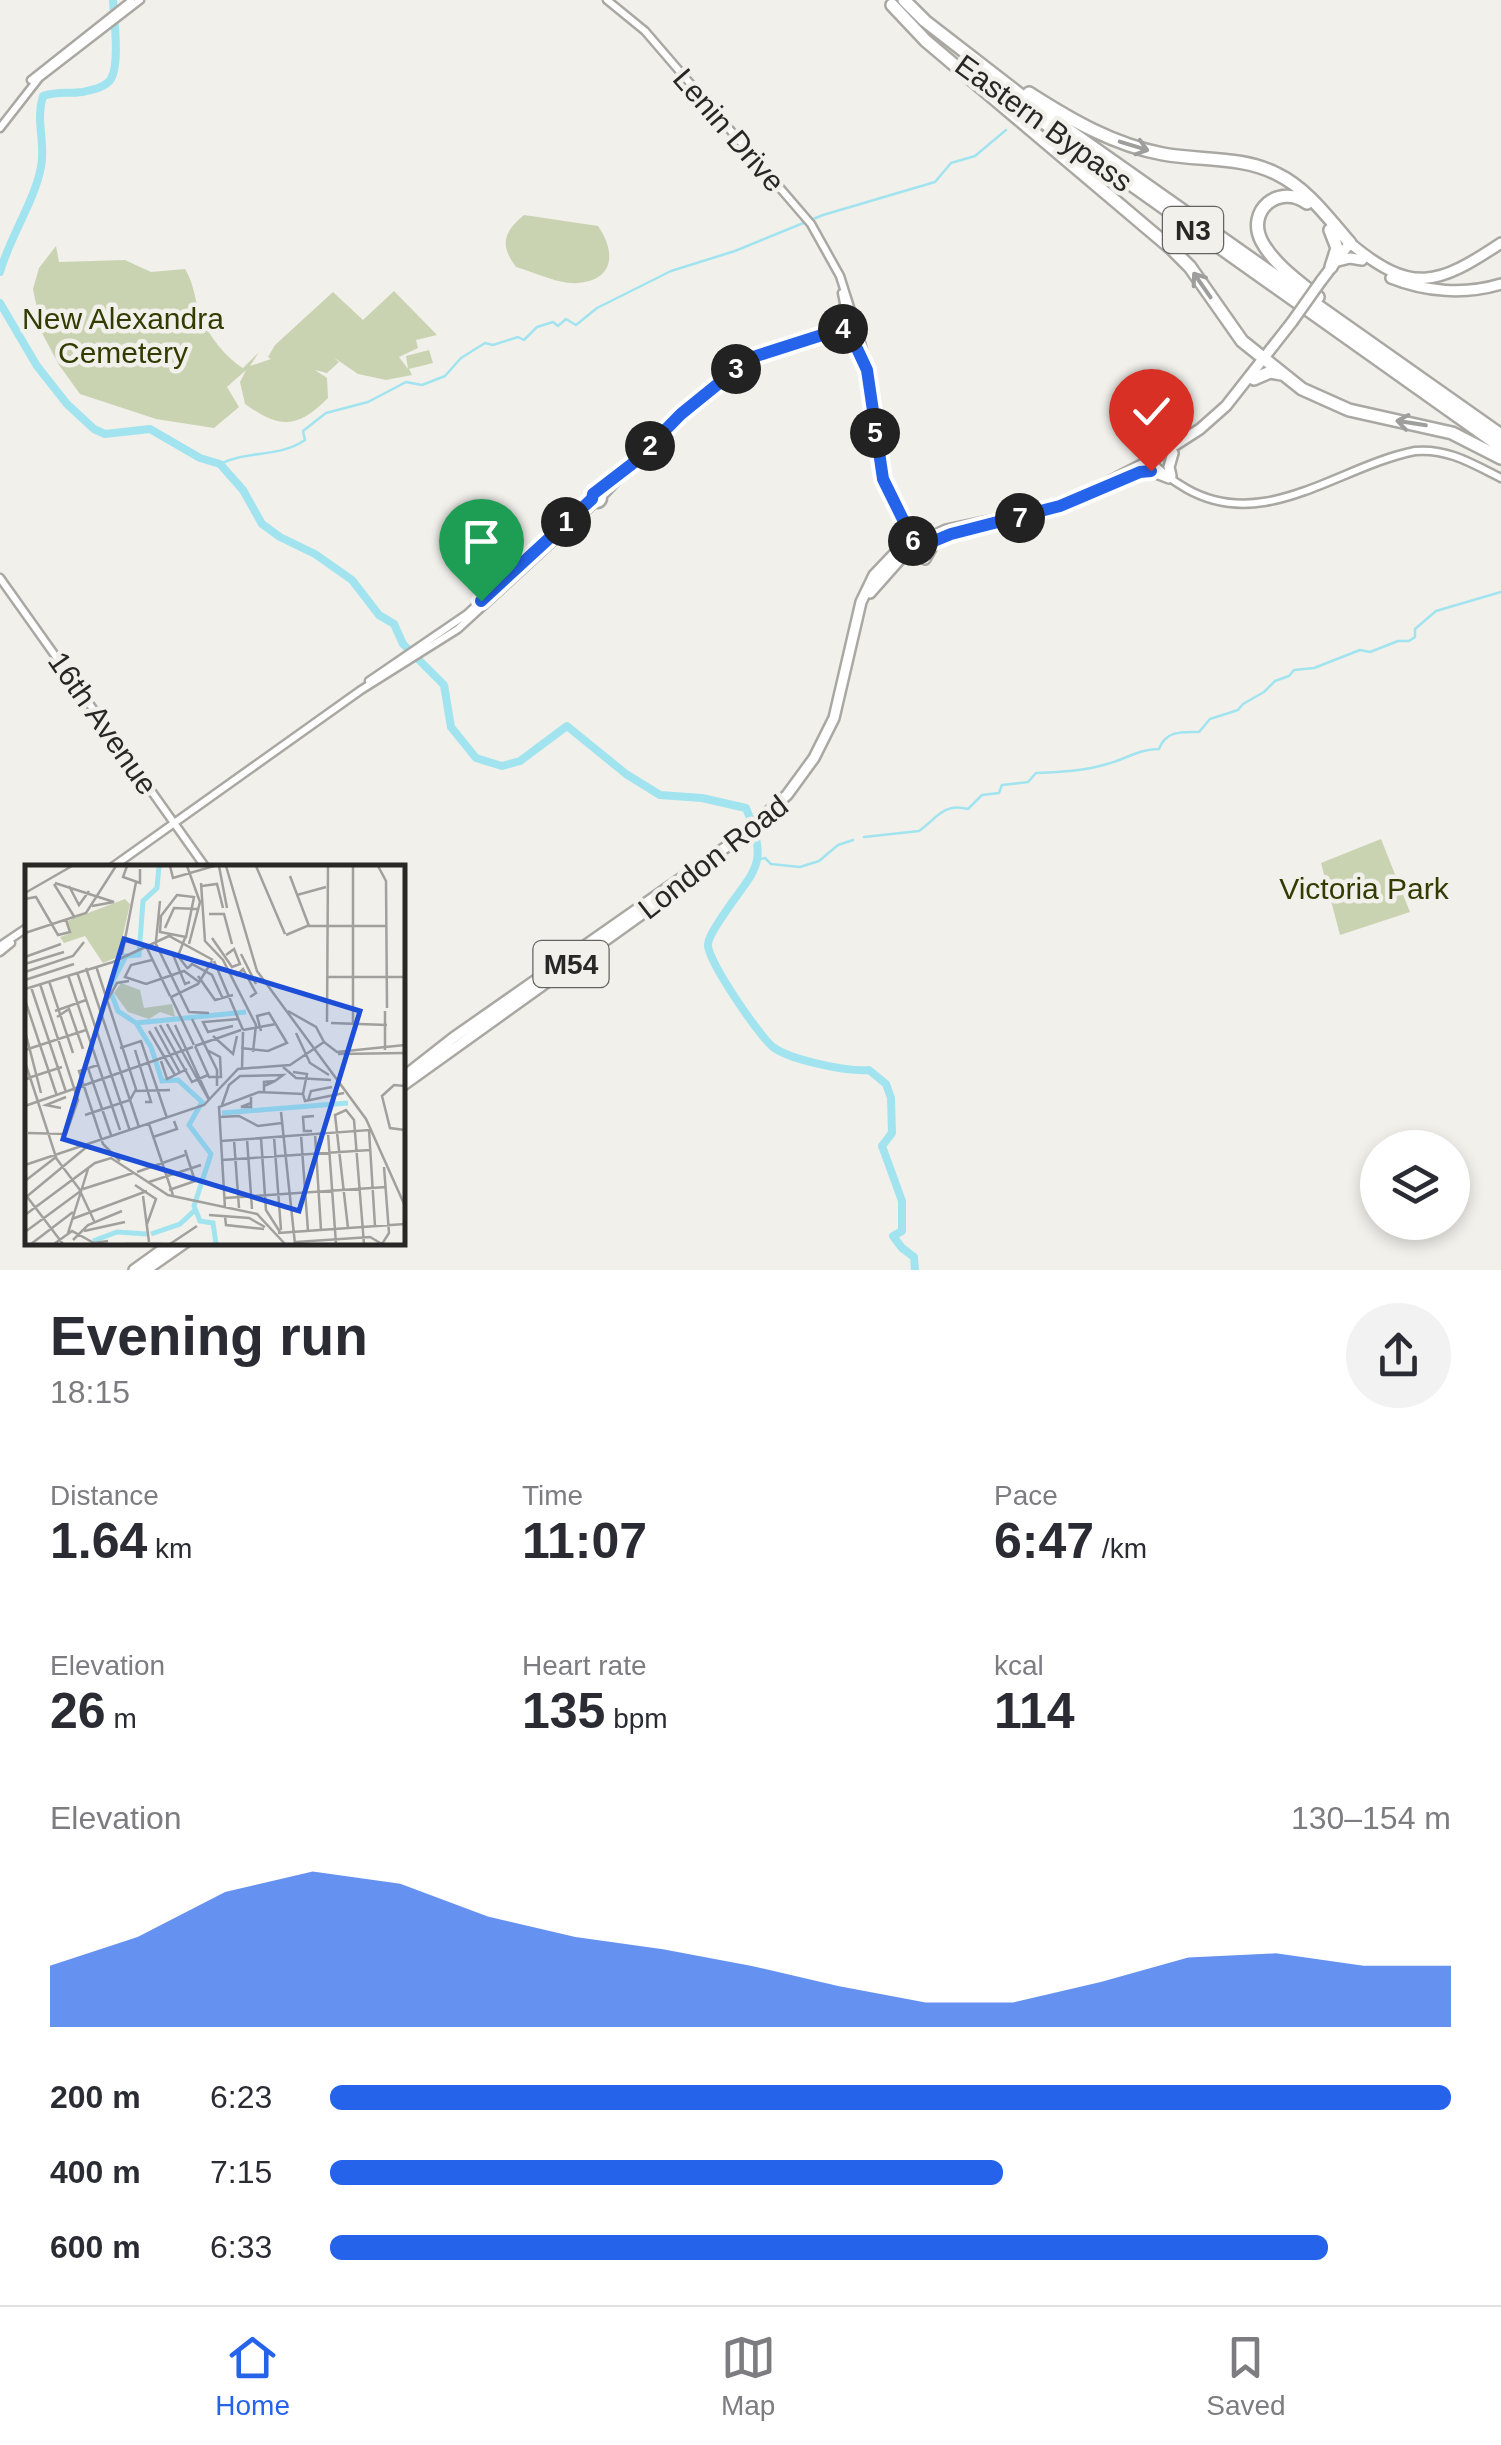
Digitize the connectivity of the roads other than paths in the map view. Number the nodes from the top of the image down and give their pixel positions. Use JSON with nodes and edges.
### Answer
{"nodes":[{"id":1,"x":606,"y":0,"type":"edge"},
{"id":2,"x":897,"y":1,"type":"edge"},
{"id":3,"x":133,"y":3,"type":"edge"},
{"id":4,"x":0,"y":125,"type":"edge"},
{"id":5,"x":1330,"y":230,"type":"junction"},
{"id":6,"x":1501,"y":243,"type":"edge"},
{"id":7,"x":1348,"y":245,"type":"junction"},
{"id":8,"x":1362,"y":260,"type":"junction"},
{"id":9,"x":1333,"y":265,"type":"junction"},
{"id":10,"x":1501,"y":284,"type":"edge"},
{"id":11,"x":850,"y":324,"type":"junction"},
{"id":12,"x":1263,"y":356,"type":"junction"},
{"id":13,"x":1388,"y":356,"type":"junction"},
{"id":14,"x":1254,"y":375,"type":"junction"},
{"id":15,"x":1285,"y":376,"type":"junction"},
{"id":16,"x":1501,"y":436,"type":"edge"},
{"id":17,"x":1501,"y":447,"type":"edge"},
{"id":18,"x":1170,"y":452,"type":"junction"},
{"id":19,"x":1501,"y":458,"type":"edge"},
{"id":20,"x":1153,"y":459,"type":"junction"},
{"id":21,"x":1140,"y":470,"type":"junction"},
{"id":22,"x":1501,"y":478,"type":"edge"},
{"id":23,"x":1172,"y":479,"type":"junction"},
{"id":24,"x":904,"y":521,"type":"junction"},
{"id":25,"x":945,"y":536,"type":"junction"},
{"id":26,"x":927,"y":537,"type":"junction"},
{"id":27,"x":916,"y":546,"type":"junction"},
{"id":28,"x":898,"y":556,"type":"junction"},
{"id":29,"x":0,"y":578,"type":"edge"},
{"id":30,"x":173,"y":823,"type":"junction"},
{"id":31,"x":740,"y":840,"type":"junction"},
{"id":32,"x":115,"y":865,"type":"edge"},
{"id":33,"x":204,"y":865,"type":"edge"},
{"id":34,"x":25,"y":929,"type":"edge"},
{"id":35,"x":0,"y":949,"type":"edge"},
{"id":36,"x":405,"y":1076,"type":"edge"},
{"id":37,"x":405,"y":1084,"type":"edge"},
{"id":38,"x":168,"y":1245,"type":"edge"},
{"id":39,"x":182,"y":1245,"type":"edge"},
{"id":40,"x":134,"y":1270,"type":"edge"},
{"id":41,"x":146,"y":1270,"type":"edge"}],
"edges":[{"from":1,"to":11,"type":"street","name":"Lenin Drive"},
{"from":2,"to":7,"type":"highway","one_way":true},
{"from":12,"to":2,"type":"highway","one_way":true},
{"from":2,"to":13,"type":"highway","name":"Eastern Bypass","number":"N3"},
{"from":2,"to":17,"type":"highway","name":"Eastern Bypass","number":"N3"},
{"from":3,"to":4,"type":"street"},
{"from":5,"to":7,"type":"highway"},
{"from":5,"to":9,"type":"highway"},
{"from":5,"to":13,"type":"highway"},
{"from":6,"to":7,"type":"main road"},
{"from":7,"to":8,"type":"main road"},
{"from":7,"to":9,"type":"main road"},
{"from":8,"to":9,"type":"main road"},
{"from":8,"to":10,"type":"main road"},
{"from":9,"to":12,"type":"main road","bridge":true},
{"from":11,"to":24,"type":"street"},
{"from":11,"to":30,"type":"street"},
{"from":12,"to":14,"type":"highway"},
{"from":12,"to":15,"type":"highway"},
{"from":13,"to":16,"type":"highway","name":"Eastern Bypass","number":"N3"},
{"from":14,"to":15,"type":"highway"},
{"from":14,"to":18,"type":"main road","name":"London Road","number":"M54"},
{"from":19,"to":15,"type":"highway","one_way":true},
{"from":18,"to":20,"type":"main road","name":"London Road","number":"M54"},
{"from":18,"to":23,"type":"main road"},
{"from":20,"to":21,"type":"main road","name":"London Road","number":"M54"},
{"from":20,"to":23,"type":"street"},
{"from":21,"to":23,"type":"main road"},
{"from":21,"to":25,"type":"main road","name":"London Road","number":"M54"},
{"from":21,"to":26,"type":"main road","name":"London Road","number":"M54"},
{"from":22,"to":23,"type":"street"},
{"from":24,"to":26,"type":"main road"},
{"from":24,"to":27,"type":"street"},
{"from":24,"to":28,"type":"main road"},
{"from":25,"to":27,"type":"main road","name":"London Road","number":"M54"},
{"from":25,"to":28,"type":"main road"},
{"from":26,"to":27,"type":"main road","name":"London Road","number":"M54"},
{"from":27,"to":28,"type":"main road","name":"London Road","number":"M54"},
{"from":28,"to":31,"type":"main road","name":"London Road","number":"M54"},
{"from":29,"to":30,"type":"street","name":"16th Avenue"},
{"from":30,"to":32,"type":"street"},
{"from":30,"to":33,"type":"street","name":"16th Avenue"},
{"from":31,"to":36,"type":"main road","name":"London Road","number":"M54"},
{"from":31,"to":37,"type":"main road","name":"London Road","number":"M54"},
{"from":34,"to":35,"type":"street"},
{"from":38,"to":40,"type":"main road"},
{"from":39,"to":41,"type":"main road"}]}
